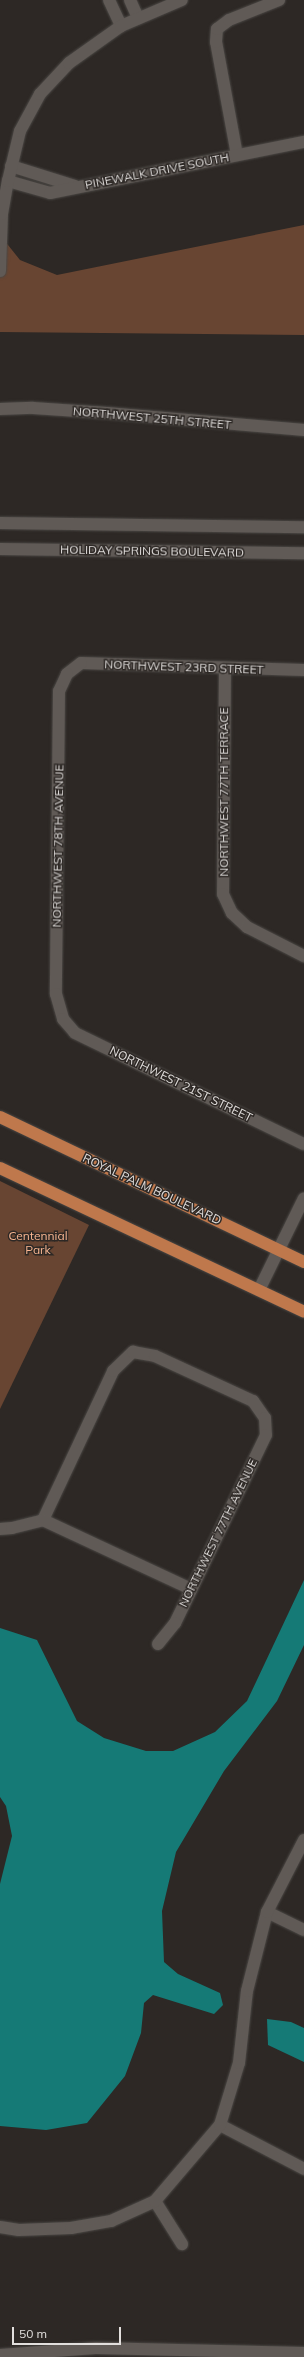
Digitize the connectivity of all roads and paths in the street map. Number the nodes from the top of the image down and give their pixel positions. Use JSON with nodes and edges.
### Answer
{"nodes":[{"id":1,"x":110,"y":0,"type":"edge"},
{"id":2,"x":130,"y":0,"type":"edge"},
{"id":3,"x":182,"y":0,"type":"edge"},
{"id":4,"x":279,"y":0,"type":"edge"},
{"id":5,"x":138,"y":18,"type":"junction"},
{"id":6,"x":121,"y":26,"type":"junction"},
{"id":7,"x":304,"y":142,"type":"edge"},
{"id":8,"x":237,"y":155,"type":"junction"},
{"id":9,"x":11,"y":166,"type":"junction"},
{"id":10,"x":8,"y":181,"type":"junction"},
{"id":11,"x":76,"y":186,"type":"junction"},
{"id":12,"x":0,"y":271,"type":"edge"},
{"id":13,"x":0,"y":409,"type":"edge"},
{"id":14,"x":304,"y":430,"type":"edge"},
{"id":15,"x":0,"y":523,"type":"edge"},
{"id":16,"x":304,"y":527,"type":"edge"},
{"id":17,"x":0,"y":549,"type":"edge"},
{"id":18,"x":304,"y":553,"type":"edge"},
{"id":19,"x":225,"y":668,"type":"junction"},
{"id":20,"x":304,"y":670,"type":"edge"},
{"id":21,"x":67,"y":674,"type":"joint"},
{"id":22,"x":304,"y":956,"type":"edge"},
{"id":23,"x":63,"y":1018,"type":"joint"},
{"id":24,"x":0,"y":1117,"type":"edge"},
{"id":25,"x":304,"y":1144,"type":"edge"},
{"id":26,"x":0,"y":1168,"type":"edge"},
{"id":27,"x":304,"y":1198,"type":"edge"},
{"id":28,"x":279,"y":1250,"type":"junction"},
{"id":29,"x":304,"y":1262,"type":"edge"},
{"id":30,"x":259,"y":1290,"type":"junction"},
{"id":31,"x":304,"y":1312,"type":"edge"},
{"id":32,"x":43,"y":1520,"type":"junction"},
{"id":33,"x":0,"y":1528,"type":"edge"},
{"id":34,"x":191,"y":1589,"type":"junction"},
{"id":35,"x":158,"y":1644,"type":"dead end"},
{"id":36,"x":304,"y":1840,"type":"edge"},
{"id":37,"x":267,"y":1912,"type":"junction"},
{"id":38,"x":304,"y":1930,"type":"edge"},
{"id":39,"x":220,"y":2126,"type":"junction"},
{"id":40,"x":304,"y":2169,"type":"edge"},
{"id":41,"x":155,"y":2201,"type":"junction"},
{"id":42,"x":0,"y":2227,"type":"edge"},
{"id":43,"x":182,"y":2244,"type":"dead end"},
{"id":44,"x":304,"y":2353,"type":"edge"},
{"id":45,"x":0,"y":2355,"type":"edge"}],
"edges":[{"from":1,"to":6,"type":"street"},
{"from":2,"to":5,"type":"street"},
{"from":3,"to":5,"type":"street"},
{"from":4,"to":8,"type":"street","name":"PINEWALK DRIVE SOUTH"},
{"from":5,"to":6,"type":"street"},
{"from":6,"to":9,"type":"street"},
{"from":7,"to":8,"type":"street","name":"PINEWALK DRIVE SOUTH"},
{"from":8,"to":11,"type":"street","name":"PINEWALK DRIVE SOUTH"},
{"from":9,"to":10,"type":"street"},
{"from":9,"to":11,"type":"street","name":"PINEWALK DRIVE SOUTH"},
{"from":10,"to":11,"type":"street","name":"PINEWALK DRIVE SOUTH"},
{"from":10,"to":12,"type":"street"},
{"from":13,"to":14,"type":"street","name":"NORTHWEST 25TH STREET"},
{"from":15,"to":16,"type":"street"},
{"from":17,"to":18,"type":"street","name":"HOLIDAY SPRINGS BOULEVARD"},
{"from":19,"to":20,"type":"street","name":"NORTHWEST 23RD STREET"},
{"from":19,"to":21,"type":"street","name":"NORTHWEST 23RD STREET"},
{"from":19,"to":22,"type":"street","name":"NORTHWEST 77TH TERRACE"},
{"from":21,"to":23,"type":"street","name":"NORTHWEST 78TH AVENUE"},
{"from":23,"to":25,"type":"street","name":"NORTHWEST 21ST STREET"},
{"from":24,"to":28,"type":"main road","name":"ROYAL PALM BOULEVARD"},
{"from":26,"to":30,"type":"main road"},
{"from":27,"to":28,"type":"street"},
{"from":28,"to":29,"type":"main road","name":"ROYAL PALM BOULEVARD"},
{"from":28,"to":30,"type":"street"},
{"from":30,"to":31,"type":"main road"},
{"from":32,"to":33,"type":"street"},
{"from":32,"to":34,"type":"street"},
{"from":32,"to":34,"type":"street","name":"NORTHWEST 77TH AVENUE"},
{"from":34,"to":35,"type":"street","name":"NORTHWEST 77TH AVENUE"},
{"from":36,"to":37,"type":"street"},
{"from":37,"to":38,"type":"street"},
{"from":37,"to":39,"type":"street"},
{"from":39,"to":40,"type":"street"},
{"from":39,"to":41,"type":"street"},
{"from":41,"to":42,"type":"street"},
{"from":41,"to":43,"type":"street"},
{"from":44,"to":45,"type":"street"}]}
